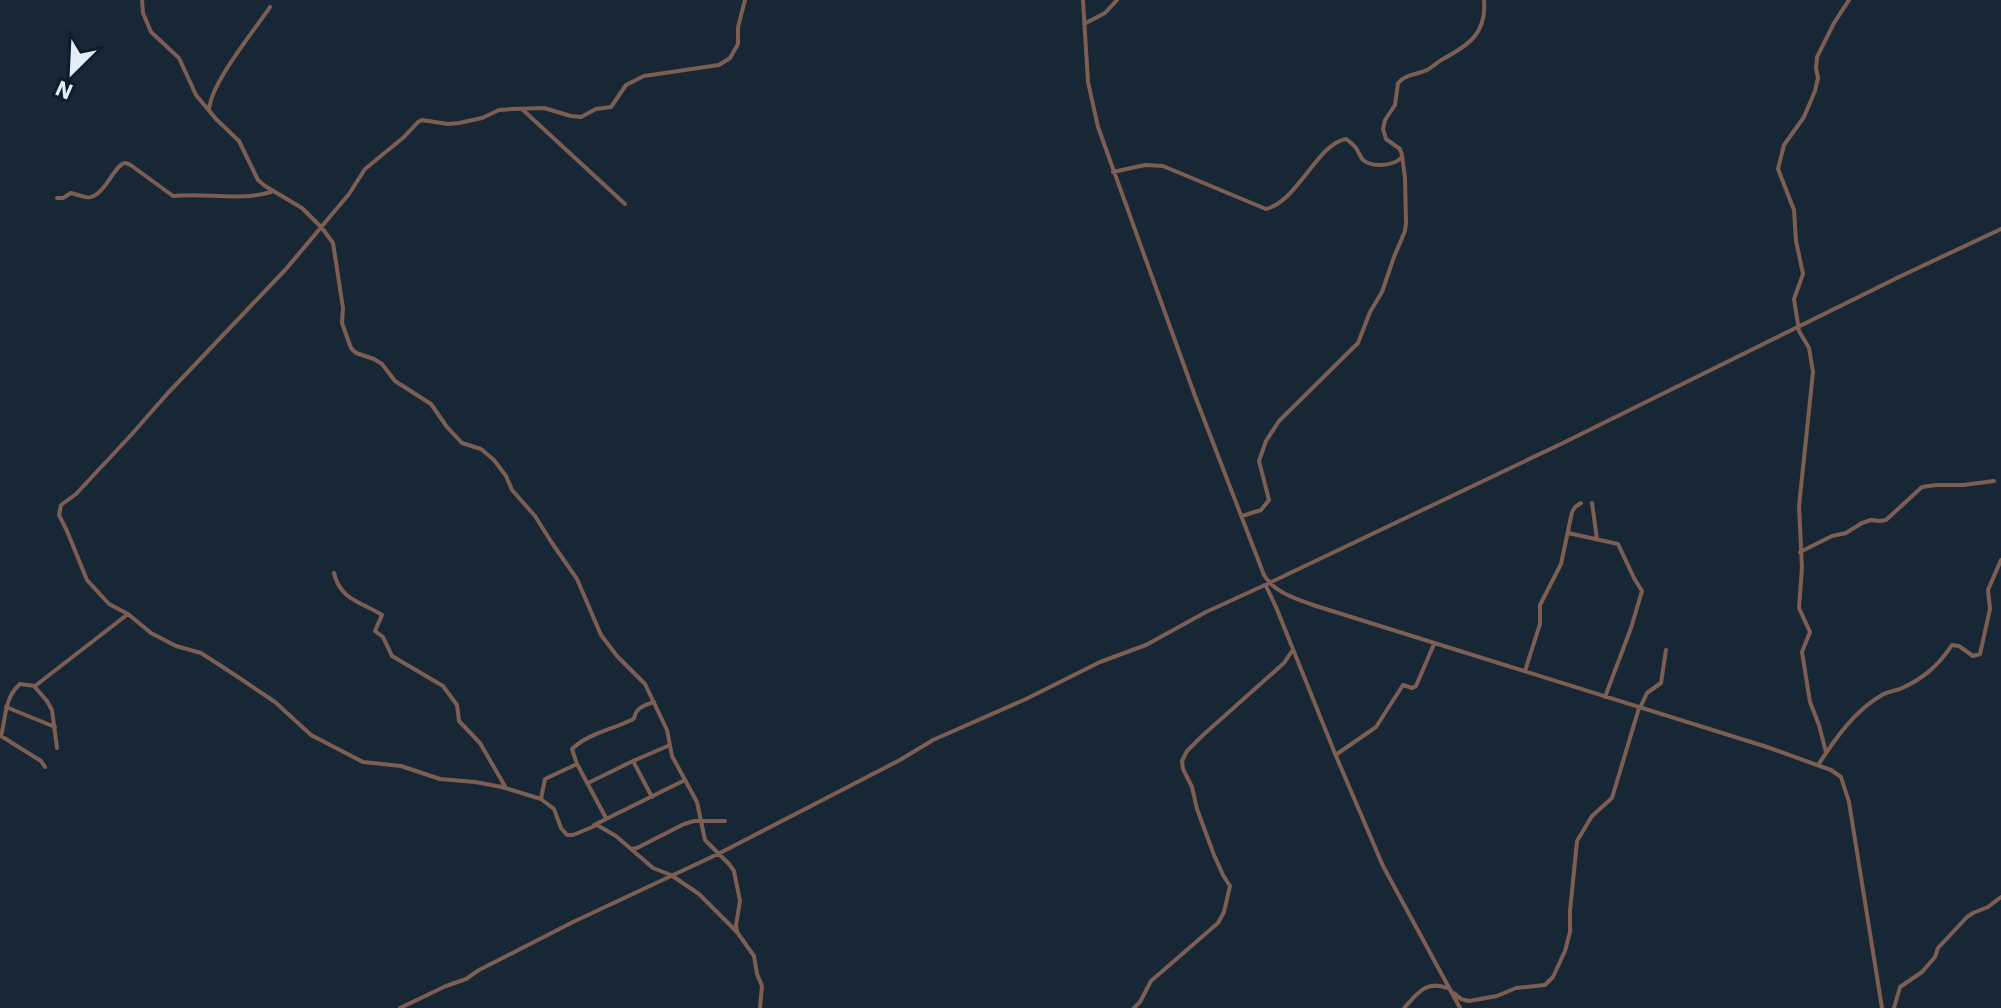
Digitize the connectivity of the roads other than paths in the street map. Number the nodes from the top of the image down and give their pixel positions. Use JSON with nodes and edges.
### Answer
{"nodes":[{"id":1,"x":142,"y":0,"type":"edge"},
{"id":2,"x":745,"y":0,"type":"edge"},
{"id":3,"x":1083,"y":0,"type":"edge"},
{"id":4,"x":1117,"y":0,"type":"edge"},
{"id":5,"x":1484,"y":0,"type":"edge"},
{"id":6,"x":1849,"y":0,"type":"edge"},
{"id":7,"x":270,"y":7,"type":"dead end"},
{"id":8,"x":1084,"y":24,"type":"junction"},
{"id":9,"x":521,"y":108,"type":"junction"},
{"id":10,"x":209,"y":111,"type":"junction"},
{"id":11,"x":1402,"y":155,"type":"junction"},
{"id":12,"x":1113,"y":172,"type":"junction"},
{"id":13,"x":273,"y":191,"type":"junction"},
{"id":14,"x":57,"y":198,"type":"dead end"},
{"id":15,"x":625,"y":204,"type":"dead end"},
{"id":16,"x":322,"y":228,"type":"junction"},
{"id":17,"x":2001,"y":229,"type":"edge"},
{"id":18,"x":1798,"y":326,"type":"junction"},
{"id":19,"x":1994,"y":481,"type":"dead end"},
{"id":20,"x":1581,"y":503,"type":"dead end"},
{"id":21,"x":1592,"y":503,"type":"dead end"},
{"id":22,"x":1242,"y":516,"type":"junction"},
{"id":23,"x":1568,"y":533,"type":"junction"},
{"id":24,"x":1597,"y":539,"type":"junction"},
{"id":25,"x":1800,"y":552,"type":"junction"},
{"id":26,"x":2001,"y":560,"type":"edge"},
{"id":27,"x":334,"y":573,"type":"dead end"},
{"id":28,"x":1267,"y":584,"type":"junction"},
{"id":29,"x":128,"y":614,"type":"junction"},
{"id":30,"x":1435,"y":643,"type":"junction"},
{"id":31,"x":1293,"y":648,"type":"junction"},
{"id":32,"x":1666,"y":650,"type":"dead end"},
{"id":33,"x":1525,"y":671,"type":"junction"},
{"id":34,"x":34,"y":686,"type":"junction"},
{"id":35,"x":1605,"y":697,"type":"junction"},
{"id":36,"x":654,"y":702,"type":"junction"},
{"id":37,"x":4,"y":706,"type":"edge"},
{"id":38,"x":1640,"y":708,"type":"junction"},
{"id":39,"x":55,"y":727,"type":"junction"},
{"id":40,"x":670,"y":745,"type":"junction"},
{"id":41,"x":57,"y":748,"type":"dead end"},
{"id":42,"x":1826,"y":752,"type":"junction"},
{"id":43,"x":1336,"y":756,"type":"junction"},
{"id":44,"x":633,"y":761,"type":"junction"},
{"id":45,"x":577,"y":764,"type":"junction"},
{"id":46,"x":1818,"y":765,"type":"junction"},
{"id":47,"x":45,"y":767,"type":"dead end"},
{"id":48,"x":685,"y":780,"type":"junction"},
{"id":49,"x":588,"y":783,"type":"junction"},
{"id":50,"x":506,"y":788,"type":"junction"},
{"id":51,"x":652,"y":797,"type":"junction"},
{"id":52,"x":541,"y":799,"type":"junction"},
{"id":53,"x":606,"y":818,"type":"junction"},
{"id":54,"x":701,"y":821,"type":"junction"},
{"id":55,"x":725,"y":821,"type":"dead end"},
{"id":56,"x":594,"y":825,"type":"junction"},
{"id":57,"x":631,"y":849,"type":"junction"},
{"id":58,"x":718,"y":854,"type":"junction"},
{"id":59,"x":671,"y":875,"type":"junction"},
{"id":60,"x":2001,"y":897,"type":"edge"},
{"id":61,"x":737,"y":932,"type":"junction"},
{"id":62,"x":1450,"y":990,"type":"junction"},
{"id":63,"x":400,"y":1008,"type":"edge"},
{"id":64,"x":760,"y":1008,"type":"edge"},
{"id":65,"x":1134,"y":1008,"type":"edge"},
{"id":66,"x":1404,"y":1008,"type":"edge"},
{"id":67,"x":1460,"y":1008,"type":"edge"},
{"id":68,"x":1882,"y":1008,"type":"edge"},
{"id":69,"x":1894,"y":1008,"type":"edge"}],
"edges":[{"from":1,"to":10,"type":"street"},
{"from":2,"to":9,"type":"street"},
{"from":3,"to":8,"type":"street"},
{"from":4,"to":8,"type":"street"},
{"from":5,"to":11,"type":"street"},
{"from":6,"to":18,"type":"street"},
{"from":7,"to":10,"type":"street"},
{"from":8,"to":12,"type":"street"},
{"from":9,"to":15,"type":"street"},
{"from":9,"to":16,"type":"street"},
{"from":10,"to":13,"type":"street"},
{"from":11,"to":12,"type":"street"},
{"from":11,"to":22,"type":"street"},
{"from":12,"to":22,"type":"street"},
{"from":13,"to":14,"type":"street"},
{"from":13,"to":16,"type":"street"},
{"from":16,"to":29,"type":"street"},
{"from":16,"to":36,"type":"street"},
{"from":17,"to":18,"type":"street"},
{"from":18,"to":25,"type":"street"},
{"from":18,"to":28,"type":"street"},
{"from":19,"to":25,"type":"street"},
{"from":20,"to":23,"type":"street"},
{"from":21,"to":24,"type":"street"},
{"from":22,"to":28,"type":"street"},
{"from":23,"to":24,"type":"street"},
{"from":23,"to":33,"type":"street"},
{"from":24,"to":35,"type":"street"},
{"from":25,"to":42,"type":"street"},
{"from":26,"to":42,"type":"street"},
{"from":27,"to":50,"type":"street"},
{"from":28,"to":30,"type":"street"},
{"from":28,"to":31,"type":"street"},
{"from":28,"to":58,"type":"street"},
{"from":29,"to":34,"type":"street"},
{"from":29,"to":50,"type":"street"},
{"from":30,"to":33,"type":"street"},
{"from":30,"to":43,"type":"street"},
{"from":31,"to":43,"type":"street"},
{"from":31,"to":65,"type":"street"},
{"from":32,"to":38,"type":"street"},
{"from":33,"to":35,"type":"street"},
{"from":34,"to":37,"type":"street"},
{"from":34,"to":39,"type":"street"},
{"from":35,"to":38,"type":"street"},
{"from":36,"to":40,"type":"street"},
{"from":36,"to":45,"type":"street"},
{"from":37,"to":39,"type":"street"},
{"from":37,"to":47,"type":"street"},
{"from":38,"to":46,"type":"street"},
{"from":38,"to":62,"type":"street"},
{"from":39,"to":41,"type":"street"},
{"from":40,"to":44,"type":"street"},
{"from":40,"to":48,"type":"street"},
{"from":42,"to":46,"type":"street"},
{"from":43,"to":62,"type":"street"},
{"from":44,"to":49,"type":"street"},
{"from":44,"to":51,"type":"street"},
{"from":45,"to":49,"type":"street"},
{"from":45,"to":52,"type":"street"},
{"from":46,"to":68,"type":"street"},
{"from":48,"to":51,"type":"street"},
{"from":48,"to":54,"type":"street"},
{"from":49,"to":53,"type":"street"},
{"from":50,"to":52,"type":"street"},
{"from":51,"to":53,"type":"street"},
{"from":52,"to":56,"type":"street"},
{"from":53,"to":56,"type":"street"},
{"from":54,"to":55,"type":"street"},
{"from":54,"to":57,"type":"street"},
{"from":54,"to":58,"type":"street"},
{"from":56,"to":57,"type":"street"},
{"from":57,"to":59,"type":"street"},
{"from":58,"to":59,"type":"street"},
{"from":58,"to":61,"type":"street"},
{"from":59,"to":61,"type":"street"},
{"from":59,"to":63,"type":"street"},
{"from":60,"to":69,"type":"street"},
{"from":61,"to":64,"type":"street"},
{"from":62,"to":66,"type":"street"},
{"from":62,"to":67,"type":"street"}]}
